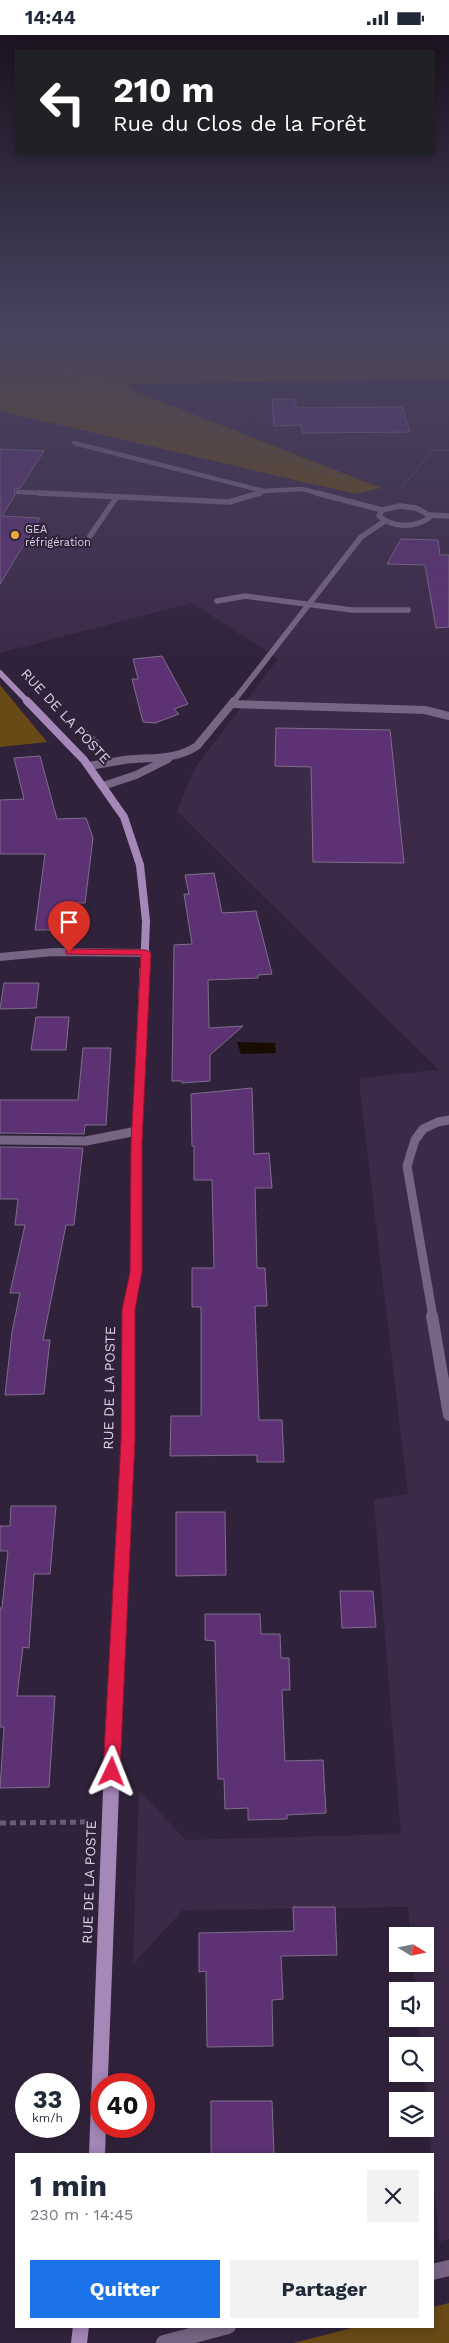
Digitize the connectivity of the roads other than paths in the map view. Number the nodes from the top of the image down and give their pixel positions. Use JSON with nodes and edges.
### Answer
{"nodes":[{"id":1,"x":74,"y":443,"type":"dead end"},
{"id":2,"x":264,"y":491,"type":"junction"},
{"id":3,"x":18,"y":492,"type":"dead end"},
{"id":4,"x":116,"y":498,"type":"junction"},
{"id":5,"x":382,"y":510,"type":"junction"},
{"id":6,"x":429,"y":515,"type":"junction"},
{"id":7,"x":449,"y":515,"type":"edge"},
{"id":8,"x":385,"y":521,"type":"junction"},
{"id":9,"x":90,"y":536,"type":"dead end"},
{"id":10,"x":217,"y":601,"type":"dead end"},
{"id":11,"x":309,"y":605,"type":"junction"},
{"id":12,"x":408,"y":611,"type":"dead end"},
{"id":13,"x":0,"y":673,"type":"edge"},
{"id":14,"x":232,"y":705,"type":"junction"},
{"id":15,"x":449,"y":716,"type":"edge"},
{"id":16,"x":168,"y":758,"type":"junction"},
{"id":17,"x":89,"y":766,"type":"junction"},
{"id":18,"x":103,"y":786,"type":"junction"},
{"id":19,"x":146,"y":953,"type":"junction"},
{"id":20,"x":0,"y":957,"type":"edge"},
{"id":21,"x":449,"y":1120,"type":"edge"},
{"id":22,"x":137,"y":1131,"type":"junction"},
{"id":23,"x":0,"y":1140,"type":"edge"},
{"id":24,"x":449,"y":1415,"type":"edge"},
{"id":25,"x":97,"y":2153,"type":"edge"},
{"id":26,"x":449,"y":2268,"type":"edge"},
{"id":27,"x":434,"y":2272,"type":"edge"},
{"id":28,"x":81,"y":2328,"type":"edge"},
{"id":29,"x":220,"y":2328,"type":"edge"},
{"id":30,"x":79,"y":2343,"type":"edge"},
{"id":31,"x":164,"y":2343,"type":"edge"}],
"edges":[{"from":1,"to":2,"type":"street"},
{"from":2,"to":4,"type":"street"},
{"from":2,"to":5,"type":"street"},
{"from":3,"to":4,"type":"street"},
{"from":4,"to":9,"type":"street"},
{"from":5,"to":6,"type":"street"},
{"from":5,"to":8,"type":"street"},
{"from":6,"to":7,"type":"street"},
{"from":6,"to":8,"type":"street"},
{"from":8,"to":11,"type":"street"},
{"from":10,"to":11,"type":"street"},
{"from":11,"to":12,"type":"street"},
{"from":11,"to":14,"type":"street"},
{"from":13,"to":17,"type":"street","name":"RUE DE LA POSTE"},
{"from":14,"to":15,"type":"street"},
{"from":14,"to":16,"type":"street"},
{"from":16,"to":17,"type":"street"},
{"from":16,"to":18,"type":"street"},
{"from":17,"to":18,"type":"street","name":"RUE DE LA POSTE"},
{"from":18,"to":19,"type":"street","name":"RUE DE LA POSTE"},
{"from":19,"to":20,"type":"street"},
{"from":19,"to":22,"type":"street","name":"RUE DE LA POSTE"},
{"from":21,"to":24,"type":"street"},
{"from":22,"to":23,"type":"street"},
{"from":22,"to":25,"type":"street","name":"RUE DE LA POSTE"},
{"from":26,"to":27,"type":"street"},
{"from":28,"to":30,"type":"street"},
{"from":29,"to":31,"type":"street"}]}
